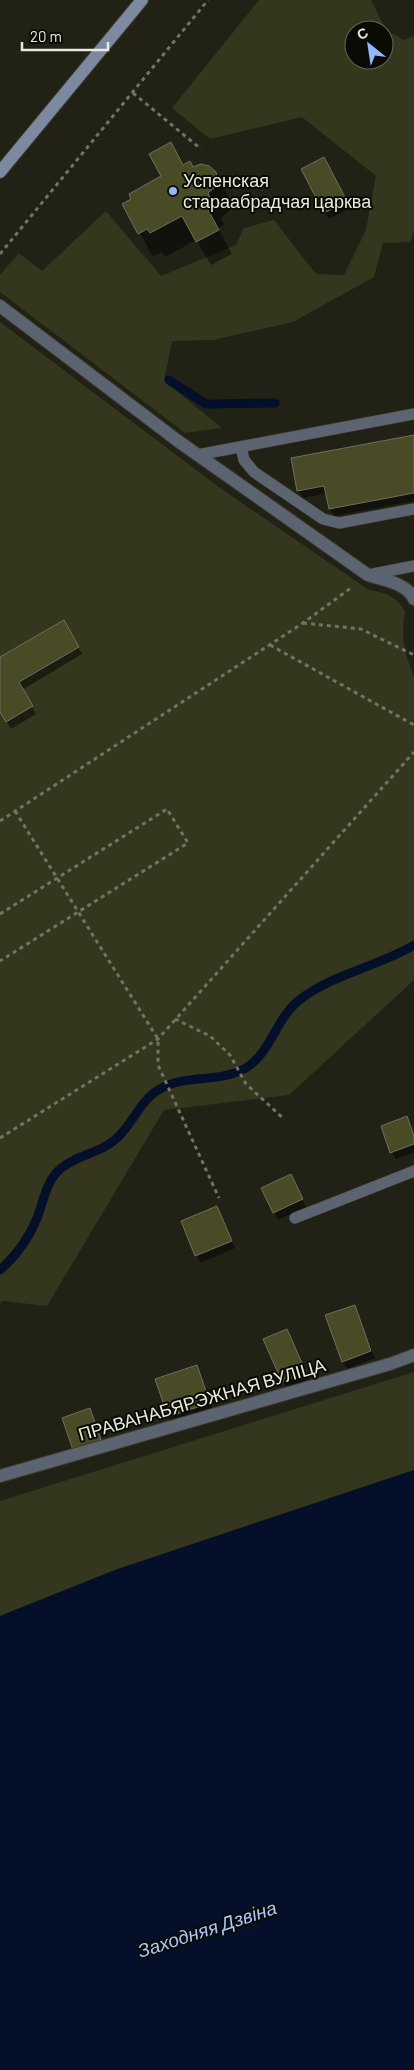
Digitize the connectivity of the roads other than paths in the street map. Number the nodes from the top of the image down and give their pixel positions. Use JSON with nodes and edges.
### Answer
{"nodes":[{"id":1,"x":142,"y":0,"type":"edge"},
{"id":2,"x":0,"y":172,"type":"edge"},
{"id":3,"x":0,"y":306,"type":"edge"},
{"id":4,"x":414,"y":414,"type":"edge"},
{"id":5,"x":241,"y":447,"type":"junction"},
{"id":6,"x":197,"y":455,"type":"junction"},
{"id":7,"x":414,"y":508,"type":"edge"},
{"id":8,"x":414,"y":566,"type":"edge"},
{"id":9,"x":368,"y":576,"type":"junction"},
{"id":10,"x":414,"y":599,"type":"edge"},
{"id":11,"x":414,"y":1172,"type":"edge"},
{"id":12,"x":295,"y":1218,"type":"dead end"},
{"id":13,"x":414,"y":1355,"type":"edge"},
{"id":14,"x":0,"y":1476,"type":"edge"}],
"edges":[{"from":1,"to":2,"type":"main road"},
{"from":3,"to":6,"type":"street"},
{"from":4,"to":5,"type":"lane"},
{"from":5,"to":6,"type":"lane"},
{"from":5,"to":7,"type":"lane"},
{"from":6,"to":9,"type":"street"},
{"from":8,"to":9,"type":"lane"},
{"from":9,"to":10,"type":"street"},
{"from":11,"to":12,"type":"lane"},
{"from":13,"to":14,"type":"street","name":"ПРАВАНАБЯРЭЖНАЯ ВУЛІЦА"}]}
